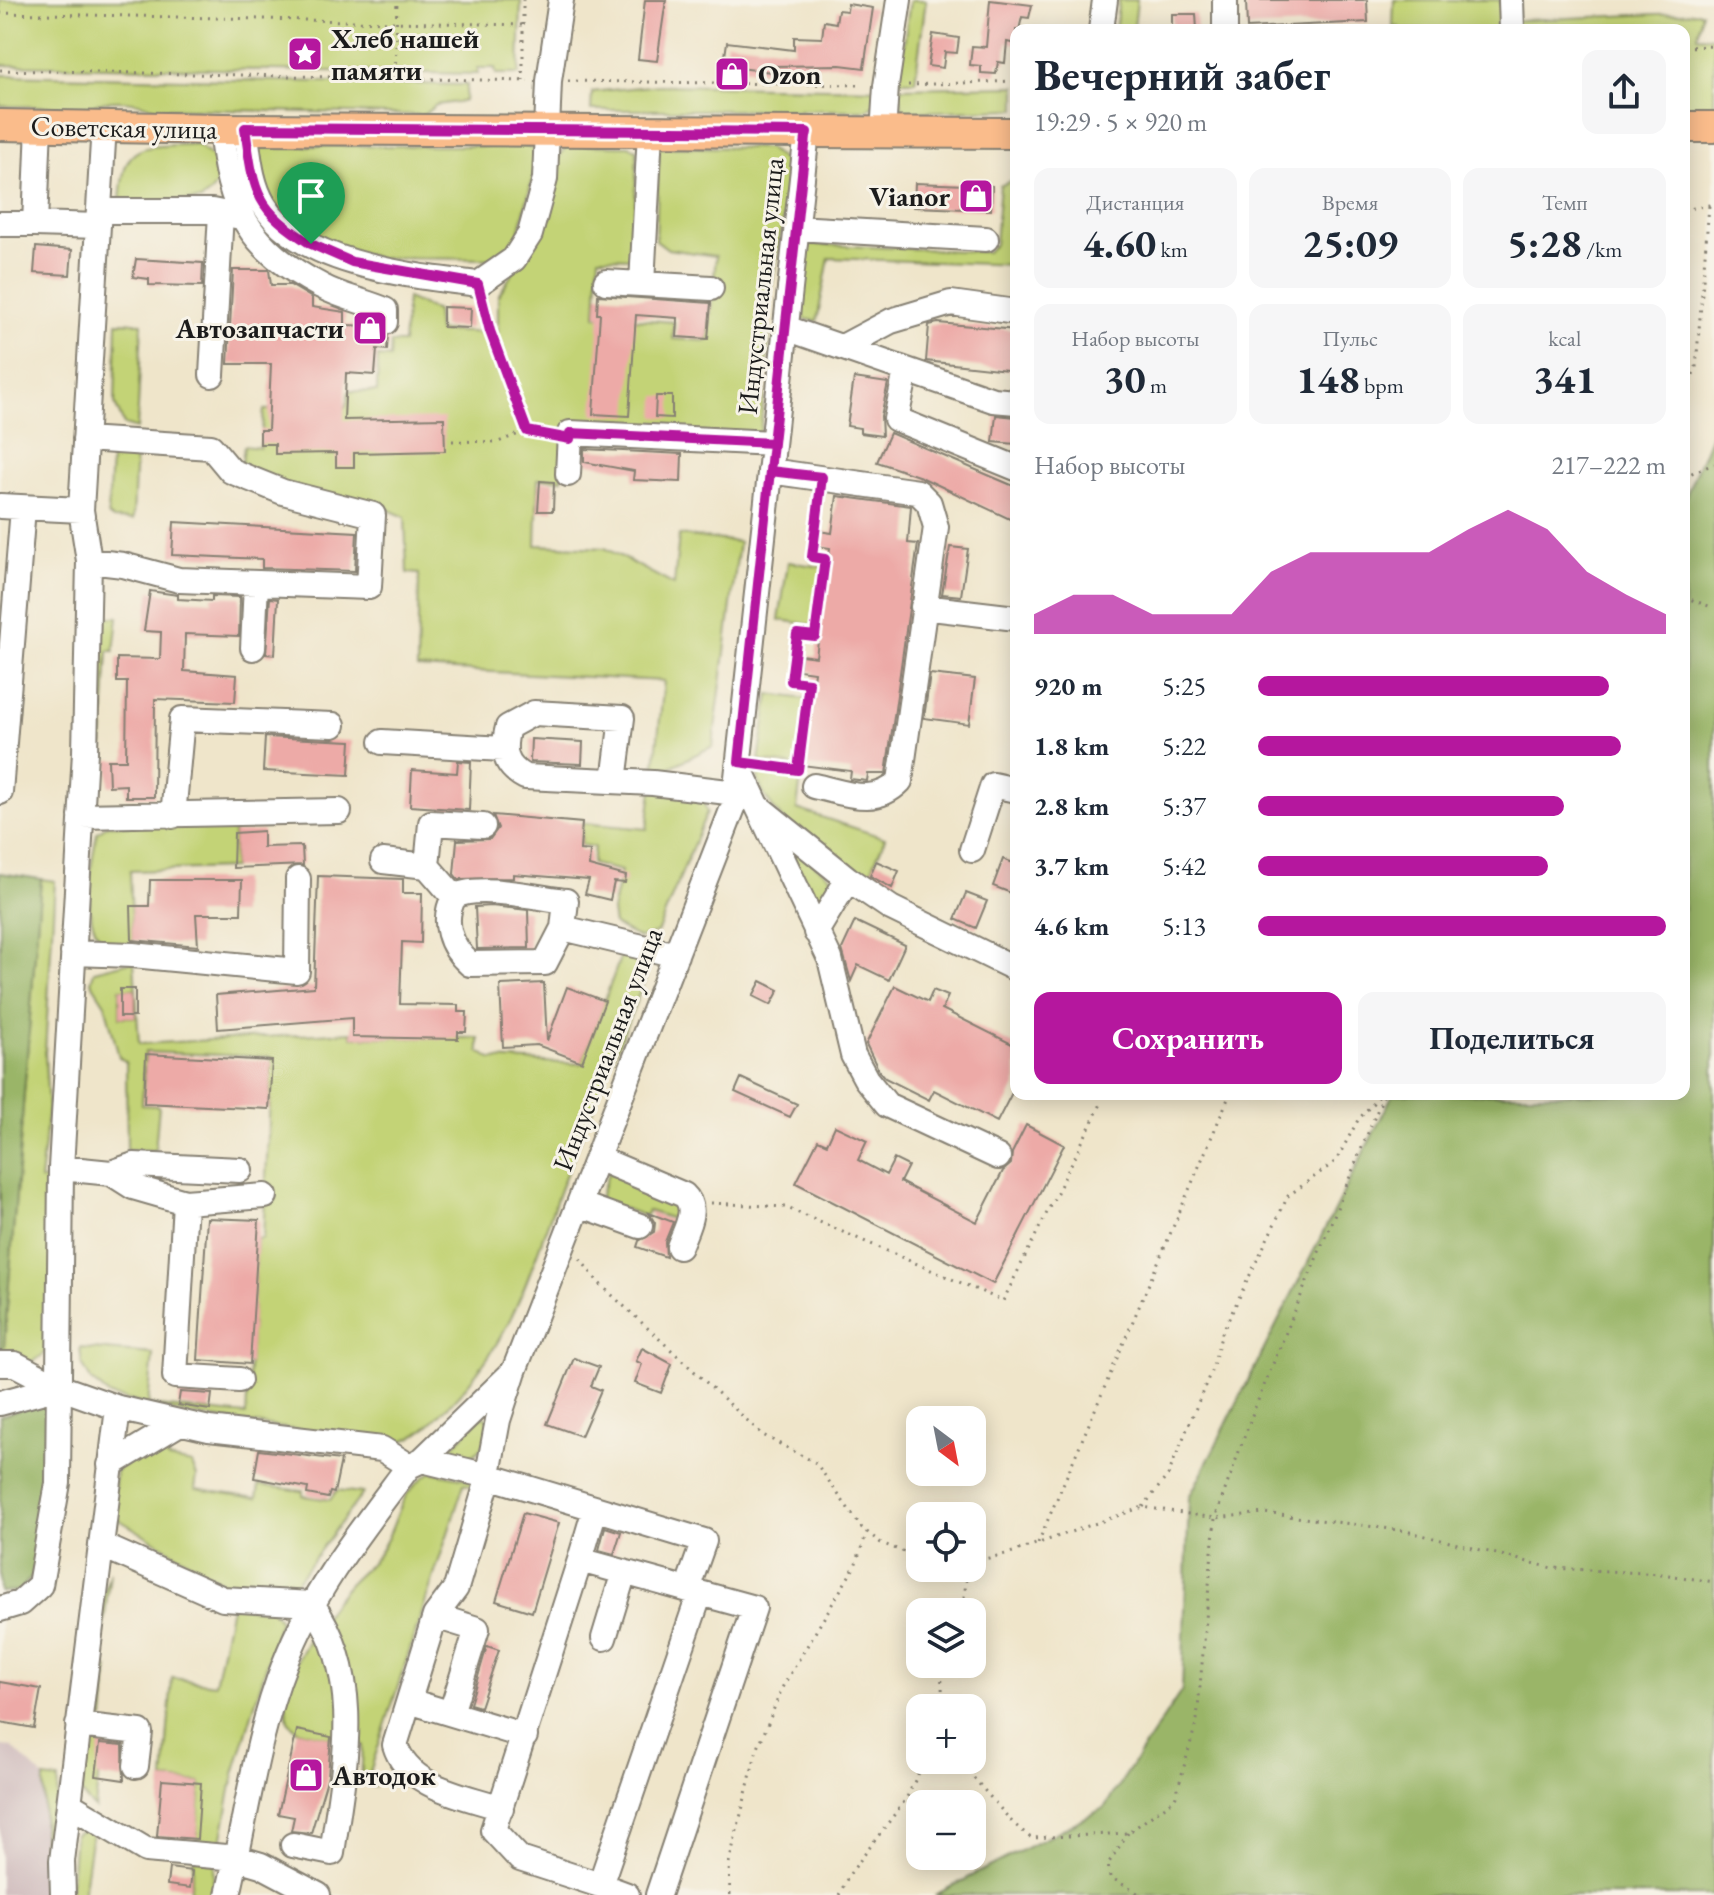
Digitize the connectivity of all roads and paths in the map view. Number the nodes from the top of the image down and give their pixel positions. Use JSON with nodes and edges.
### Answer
{"nodes":[{"id":1,"x":397,"y":0,"type":"edge"},
{"id":2,"x":523,"y":0,"type":"edge"},
{"id":3,"x":561,"y":0,"type":"edge"},
{"id":4,"x":899,"y":0,"type":"edge"},
{"id":5,"x":1105,"y":0,"type":"edge"},
{"id":6,"x":1225,"y":0,"type":"edge"},
{"id":7,"x":1511,"y":0,"type":"edge"},
{"id":8,"x":0,"y":13,"type":"edge"},
{"id":9,"x":397,"y":22,"type":"junction"},
{"id":10,"x":1102,"y":24,"type":"edge"},
{"id":11,"x":1225,"y":24,"type":"edge"},
{"id":12,"x":1512,"y":24,"type":"edge"},
{"id":13,"x":523,"y":25,"type":"junction"},
{"id":14,"x":1714,"y":46,"type":"edge"},
{"id":15,"x":1690,"y":47,"type":"edge"},
{"id":16,"x":0,"y":70,"type":"edge"},
{"id":17,"x":395,"y":79,"type":"junction"},
{"id":18,"x":523,"y":81,"type":"junction"},
{"id":19,"x":549,"y":81,"type":"junction"},
{"id":20,"x":1010,"y":81,"type":"edge"},
{"id":21,"x":886,"y":86,"type":"junction"},
{"id":22,"x":0,"y":125,"type":"edge"},
{"id":23,"x":39,"y":125,"type":"junction"},
{"id":24,"x":104,"y":125,"type":"junction"},
{"id":25,"x":1690,"y":127,"type":"edge"},
{"id":26,"x":1714,"y":127,"type":"edge"},
{"id":27,"x":233,"y":129,"type":"junction"},
{"id":28,"x":549,"y":131,"type":"junction"},
{"id":29,"x":650,"y":131,"type":"junction"},
{"id":30,"x":807,"y":132,"type":"junction"},
{"id":31,"x":1010,"y":133,"type":"edge"},
{"id":32,"x":883,"y":134,"type":"junction"},
{"id":33,"x":1712,"y":205,"type":"edge"},
{"id":34,"x":1690,"y":209,"type":"edge"},
{"id":35,"x":231,"y":215,"type":"junction"},
{"id":36,"x":98,"y":218,"type":"junction"},
{"id":37,"x":0,"y":224,"type":"edge"},
{"id":38,"x":35,"y":224,"type":"junction"},
{"id":39,"x":796,"y":228,"type":"junction"},
{"id":40,"x":986,"y":239,"type":"dead end"},
{"id":41,"x":606,"y":282,"type":"dead end"},
{"id":42,"x":478,"y":284,"type":"junction"},
{"id":43,"x":642,"y":284,"type":"junction"},
{"id":44,"x":711,"y":288,"type":"dead end"},
{"id":45,"x":1010,"y":311,"type":"edge"},
{"id":46,"x":385,"y":322,"type":"dead end"},
{"id":47,"x":786,"y":328,"type":"junction"},
{"id":48,"x":844,"y":346,"type":"junction"},
{"id":49,"x":906,"y":371,"type":"junction"},
{"id":50,"x":212,"y":375,"type":"dead end"},
{"id":51,"x":1690,"y":382,"type":"edge"},
{"id":52,"x":1010,"y":401,"type":"edge"},
{"id":53,"x":527,"y":431,"type":"junction"},
{"id":54,"x":85,"y":439,"type":"junction"},
{"id":55,"x":570,"y":439,"type":"junction"},
{"id":56,"x":452,"y":441,"type":"dead end"},
{"id":57,"x":773,"y":443,"type":"junction"},
{"id":58,"x":1714,"y":464,"type":"edge"},
{"id":59,"x":1010,"y":466,"type":"edge"},
{"id":60,"x":770,"y":471,"type":"junction"},
{"id":61,"x":568,"y":474,"type":"dead end"},
{"id":62,"x":1690,"y":474,"type":"edge"},
{"id":63,"x":822,"y":477,"type":"junction"},
{"id":64,"x":12,"y":507,"type":"edge"},
{"id":65,"x":81,"y":510,"type":"junction"},
{"id":66,"x":89,"y":561,"type":"junction"},
{"id":67,"x":256,"y":583,"type":"junction"},
{"id":68,"x":1690,"y":599,"type":"edge"},
{"id":69,"x":923,"y":607,"type":"junction"},
{"id":70,"x":1714,"y":608,"type":"edge"},
{"id":71,"x":1010,"y":617,"type":"edge"},
{"id":72,"x":253,"y":648,"type":"dead end"},
{"id":73,"x":333,"y":725,"type":"dead end"},
{"id":74,"x":382,"y":742,"type":"dead end"},
{"id":75,"x":503,"y":749,"type":"junction"},
{"id":76,"x":739,"y":764,"type":"junction"},
{"id":77,"x":614,"y":781,"type":"junction"},
{"id":78,"x":814,"y":786,"type":"dead end"},
{"id":79,"x":1010,"y":789,"type":"edge"},
{"id":80,"x":0,"y":792,"type":"edge"},
{"id":81,"x":746,"y":799,"type":"junction"},
{"id":82,"x":339,"y":811,"type":"dead end"},
{"id":83,"x":81,"y":816,"type":"junction"},
{"id":84,"x":173,"y":816,"type":"junction"},
{"id":85,"x":483,"y":826,"type":"dead end"},
{"id":86,"x":972,"y":850,"type":"dead end"},
{"id":87,"x":383,"y":861,"type":"dead end"},
{"id":88,"x":427,"y":866,"type":"junction"},
{"id":89,"x":298,"y":879,"type":"dead end"},
{"id":90,"x":848,"y":879,"type":"junction"},
{"id":91,"x":454,"y":897,"type":"junction"},
{"id":92,"x":563,"y":928,"type":"junction"},
{"id":93,"x":816,"y":932,"type":"junction"},
{"id":94,"x":73,"y":953,"type":"junction"},
{"id":95,"x":676,"y":955,"type":"junction"},
{"id":96,"x":1010,"y":966,"type":"edge"},
{"id":97,"x":1227,"y":1100,"type":"edge"},
{"id":98,"x":1377,"y":1100,"type":"edge"},
{"id":99,"x":1381,"y":1100,"type":"edge"},
{"id":100,"x":1102,"y":1102,"type":"dead end"},
{"id":101,"x":998,"y":1157,"type":"dead end"},
{"id":102,"x":597,"y":1158,"type":"junction"},
{"id":103,"x":61,"y":1168,"type":"junction"},
{"id":104,"x":240,"y":1170,"type":"dead end"},
{"id":105,"x":111,"y":1173,"type":"junction"},
{"id":106,"x":265,"y":1196,"type":"dead end"},
{"id":107,"x":691,"y":1201,"type":"junction"},
{"id":108,"x":185,"y":1202,"type":"junction"},
{"id":109,"x":579,"y":1204,"type":"junction"},
{"id":110,"x":640,"y":1226,"type":"dead end"},
{"id":111,"x":565,"y":1241,"type":"junction"},
{"id":112,"x":679,"y":1247,"type":"dead end"},
{"id":113,"x":0,"y":1364,"type":"edge"},
{"id":114,"x":514,"y":1371,"type":"junction"},
{"id":115,"x":239,"y":1380,"type":"dead end"},
{"id":116,"x":59,"y":1387,"type":"junction"},
{"id":117,"x":0,"y":1403,"type":"edge"},
{"id":118,"x":118,"y":1408,"type":"junction"},
{"id":119,"x":180,"y":1423,"type":"junction"},
{"id":120,"x":415,"y":1463,"type":"junction"},
{"id":121,"x":110,"y":1465,"type":"junction"},
{"id":122,"x":488,"y":1476,"type":"junction"},
{"id":123,"x":1143,"y":1507,"type":"junction"},
{"id":124,"x":595,"y":1509,"type":"junction"},
{"id":125,"x":1215,"y":1518,"type":"junction"},
{"id":126,"x":867,"y":1532,"type":"junction"},
{"id":127,"x":1037,"y":1544,"type":"junction"},
{"id":128,"x":101,"y":1545,"type":"junction"},
{"id":129,"x":906,"y":1555,"type":"edge"},
{"id":130,"x":986,"y":1558,"type":"edge"},
{"id":131,"x":580,"y":1560,"type":"junction"},
{"id":132,"x":624,"y":1572,"type":"junction"},
{"id":133,"x":1714,"y":1582,"type":"edge"},
{"id":134,"x":693,"y":1591,"type":"junction"},
{"id":135,"x":312,"y":1604,"type":"junction"},
{"id":136,"x":0,"y":1609,"type":"edge"},
{"id":137,"x":435,"y":1616,"type":"junction"},
{"id":138,"x":604,"y":1638,"type":"dead end"},
{"id":139,"x":409,"y":1701,"type":"junction"},
{"id":140,"x":451,"y":1713,"type":"junction"},
{"id":141,"x":78,"y":1725,"type":"junction"},
{"id":142,"x":525,"y":1736,"type":"junction"},
{"id":143,"x":136,"y":1766,"type":"dead end"},
{"id":144,"x":918,"y":1774,"type":"edge"},
{"id":145,"x":970,"y":1774,"type":"edge"},
{"id":146,"x":69,"y":1804,"type":"junction"},
{"id":147,"x":501,"y":1808,"type":"junction"},
{"id":148,"x":1128,"y":1833,"type":"junction"},
{"id":149,"x":293,"y":1845,"type":"dead end"},
{"id":150,"x":237,"y":1858,"type":"junction"},
{"id":151,"x":600,"y":1885,"type":"junction"},
{"id":152,"x":63,"y":1895,"type":"edge"},
{"id":153,"x":228,"y":1895,"type":"edge"},
{"id":154,"x":318,"y":1895,"type":"edge"},
{"id":155,"x":627,"y":1895,"type":"edge"},
{"id":156,"x":658,"y":1895,"type":"edge"},
{"id":157,"x":730,"y":1895,"type":"edge"},
{"id":158,"x":839,"y":1895,"type":"edge"},
{"id":159,"x":1141,"y":1895,"type":"edge"}],
"edges":[{"from":1,"to":9,"type":"path"},
{"from":2,"to":13,"type":"path"},
{"from":3,"to":19,"type":"street"},
{"from":4,"to":21,"type":"street"},
{"from":5,"to":10,"type":"street"},
{"from":6,"to":11,"type":"street"},
{"from":7,"to":12,"type":"street"},
{"from":8,"to":9,"type":"path"},
{"from":9,"to":13,"type":"path"},
{"from":9,"to":17,"type":"path"},
{"from":13,"to":18,"type":"path"},
{"from":14,"to":15,"type":"path"},
{"from":16,"to":17,"type":"path"},
{"from":17,"to":18,"type":"path"},
{"from":18,"to":19,"type":"path"},
{"from":19,"to":21,"type":"path"},
{"from":19,"to":28,"type":"street"},
{"from":20,"to":21,"type":"path"},
{"from":21,"to":32,"type":"street"},
{"from":22,"to":23,"type":"main road","name":"Советская улица"},
{"from":23,"to":24,"type":"main road","name":"Советская улица"},
{"from":23,"to":38,"type":"street"},
{"from":24,"to":27,"type":"main road","name":"Советская улица"},
{"from":24,"to":36,"type":"street"},
{"from":25,"to":26,"type":"main road"},
{"from":27,"to":28,"type":"main road","name":"Советская улица"},
{"from":27,"to":35,"type":"street"},
{"from":27,"to":42,"type":"street"},
{"from":28,"to":29,"type":"main road","name":"Советская улица"},
{"from":28,"to":42,"type":"street"},
{"from":29,"to":30,"type":"main road","name":"Советская улица"},
{"from":29,"to":43,"type":"street"},
{"from":30,"to":32,"type":"main road","name":"Советская улица"},
{"from":30,"to":39,"type":"street","name":"Индустриальная улица"},
{"from":31,"to":32,"type":"main road","name":"Советская улица"},
{"from":33,"to":34,"type":"path"},
{"from":33,"to":51,"type":"path"},
{"from":35,"to":36,"type":"street"},
{"from":35,"to":46,"type":"street"},
{"from":35,"to":50,"type":"street"},
{"from":36,"to":38,"type":"street"},
{"from":36,"to":54,"type":"street"},
{"from":37,"to":38,"type":"street"},
{"from":39,"to":40,"type":"street"},
{"from":39,"to":47,"type":"street","name":"Индустриальная улица"},
{"from":41,"to":43,"type":"street"},
{"from":42,"to":53,"type":"path"},
{"from":43,"to":44,"type":"street"},
{"from":45,"to":48,"type":"street"},
{"from":47,"to":48,"type":"street"},
{"from":47,"to":57,"type":"street","name":"Индустриальная улица"},
{"from":48,"to":49,"type":"street"},
{"from":49,"to":52,"type":"street"},
{"from":49,"to":59,"type":"street"},
{"from":53,"to":55,"type":"path"},
{"from":53,"to":56,"type":"path"},
{"from":54,"to":65,"type":"street"},
{"from":54,"to":67,"type":"street"},
{"from":55,"to":57,"type":"street"},
{"from":55,"to":61,"type":"street"},
{"from":57,"to":60,"type":"street","name":"Индустриальная улица"},
{"from":58,"to":62,"type":"path"},
{"from":60,"to":63,"type":"street"},
{"from":60,"to":76,"type":"street","name":"Индустриальная улица"},
{"from":63,"to":69,"type":"street"},
{"from":63,"to":76,"type":"path"},
{"from":64,"to":65,"type":"street"},
{"from":64,"to":80,"type":"street"},
{"from":65,"to":66,"type":"street"},
{"from":66,"to":67,"type":"street"},
{"from":66,"to":83,"type":"street"},
{"from":67,"to":72,"type":"street"},
{"from":68,"to":70,"type":"path"},
{"from":69,"to":71,"type":"street"},
{"from":69,"to":78,"type":"street"},
{"from":73,"to":84,"type":"street"},
{"from":74,"to":75,"type":"street"},
{"from":75,"to":77,"type":"street"},
{"from":75,"to":77,"type":"street"},
{"from":76,"to":81,"type":"street","name":"Индустриальная улица"},
{"from":77,"to":81,"type":"street"},
{"from":79,"to":86,"type":"street"},
{"from":81,"to":90,"type":"street"},
{"from":81,"to":93,"type":"street"},
{"from":81,"to":95,"type":"street","name":"Индустриальная улица"},
{"from":82,"to":84,"type":"street"},
{"from":83,"to":84,"type":"street"},
{"from":83,"to":94,"type":"street"},
{"from":85,"to":88,"type":"street"},
{"from":87,"to":88,"type":"street"},
{"from":88,"to":91,"type":"street"},
{"from":89,"to":94,"type":"street"},
{"from":90,"to":93,"type":"street"},
{"from":90,"to":96,"type":"street"},
{"from":91,"to":92,"type":"street"},
{"from":91,"to":92,"type":"street"},
{"from":92,"to":95,"type":"street"},
{"from":93,"to":101,"type":"street"},
{"from":94,"to":103,"type":"street"},
{"from":95,"to":102,"type":"street","name":"Индустриальная улица"},
{"from":97,"to":127,"type":"path"},
{"from":98,"to":123,"type":"path"},
{"from":99,"to":125,"type":"path"},
{"from":100,"to":107,"type":"path"},
{"from":102,"to":107,"type":"street"},
{"from":102,"to":109,"type":"street","name":"Индустриальная улица"},
{"from":103,"to":105,"type":"street"},
{"from":103,"to":116,"type":"street"},
{"from":104,"to":105,"type":"street"},
{"from":105,"to":108,"type":"street"},
{"from":106,"to":108,"type":"street"},
{"from":107,"to":112,"type":"street"},
{"from":108,"to":115,"type":"street"},
{"from":109,"to":110,"type":"street"},
{"from":109,"to":111,"type":"street","name":"Индустриальная улица"},
{"from":111,"to":114,"type":"street","name":"Индустриальная улица"},
{"from":111,"to":126,"type":"path"},
{"from":113,"to":116,"type":"street"},
{"from":114,"to":120,"type":"street","name":"Индустриальная улица"},
{"from":114,"to":122,"type":"street"},
{"from":116,"to":117,"type":"street"},
{"from":116,"to":118,"type":"street"},
{"from":116,"to":136,"type":"street"},
{"from":118,"to":119,"type":"street"},
{"from":118,"to":121,"type":"street"},
{"from":119,"to":120,"type":"street"},
{"from":119,"to":121,"type":"street"},
{"from":120,"to":122,"type":"street"},
{"from":120,"to":135,"type":"street","name":"Индустриальная улица"},
{"from":121,"to":128,"type":"street"},
{"from":122,"to":124,"type":"street"},
{"from":122,"to":137,"type":"street"},
{"from":123,"to":125,"type":"path"},
{"from":123,"to":127,"type":"path"},
{"from":124,"to":131,"type":"street"},
{"from":124,"to":134,"type":"street"},
{"from":125,"to":133,"type":"path"},
{"from":125,"to":148,"type":"path"},
{"from":126,"to":129,"type":"path"},
{"from":126,"to":157,"type":"path"},
{"from":127,"to":130,"type":"path"},
{"from":128,"to":135,"type":"street"},
{"from":128,"to":141,"type":"street"},
{"from":131,"to":132,"type":"street"},
{"from":131,"to":142,"type":"street"},
{"from":132,"to":134,"type":"street"},
{"from":132,"to":138,"type":"street"},
{"from":134,"to":151,"type":"street"},
{"from":134,"to":156,"type":"street"},
{"from":135,"to":149,"type":"street"},
{"from":135,"to":150,"type":"street","name":"Индустриальная улица"},
{"from":137,"to":139,"type":"street"},
{"from":137,"to":140,"type":"street"},
{"from":139,"to":140,"type":"street"},
{"from":139,"to":147,"type":"street"},
{"from":140,"to":142,"type":"street"},
{"from":141,"to":143,"type":"street"},
{"from":141,"to":146,"type":"street"},
{"from":142,"to":147,"type":"street"},
{"from":144,"to":158,"type":"path"},
{"from":145,"to":148,"type":"path"},
{"from":146,"to":150,"type":"street"},
{"from":146,"to":152,"type":"street"},
{"from":147,"to":151,"type":"street"},
{"from":148,"to":159,"type":"path"},
{"from":150,"to":153,"type":"street","name":"Индустриальная улица"},
{"from":150,"to":154,"type":"street"},
{"from":151,"to":155,"type":"street"}]}
